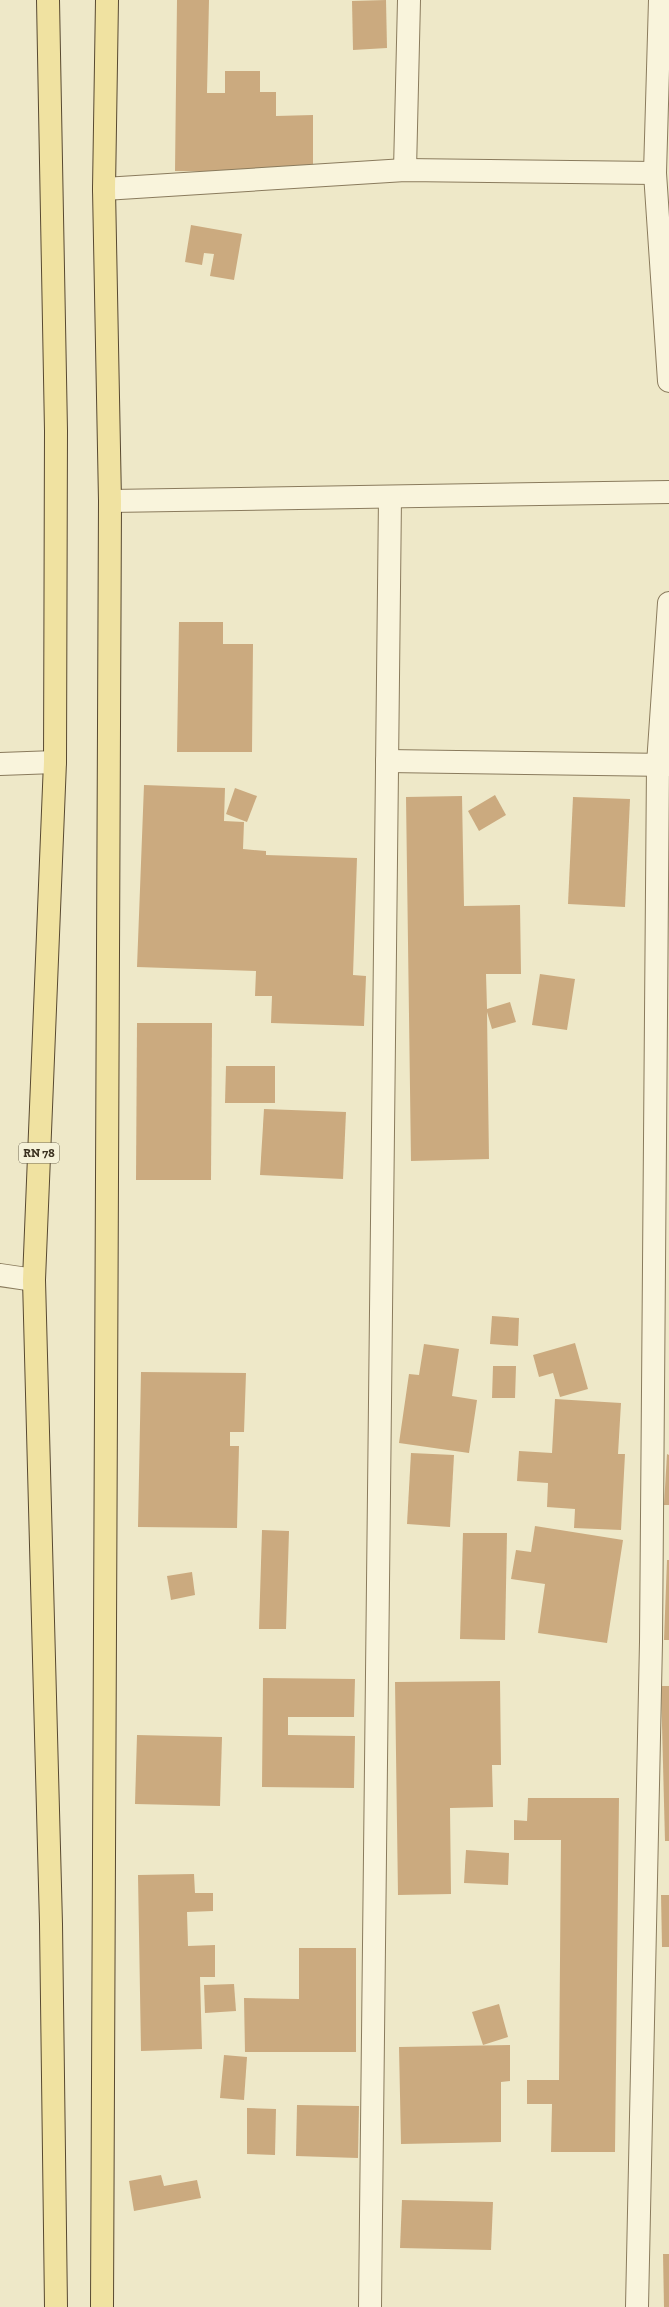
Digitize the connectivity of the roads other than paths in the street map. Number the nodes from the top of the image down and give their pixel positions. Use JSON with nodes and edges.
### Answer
{"nodes":[{"id":1,"x":48,"y":0,"type":"edge"},
{"id":2,"x":107,"y":0,"type":"edge"},
{"id":3,"x":409,"y":0,"type":"edge"},
{"id":4,"x":660,"y":0,"type":"edge"},
{"id":5,"x":405,"y":170,"type":"junction"},
{"id":6,"x":655,"y":173,"type":"junction"},
{"id":7,"x":104,"y":188,"type":"junction"},
{"id":8,"x":669,"y":380,"type":"edge"},
{"id":9,"x":669,"y":492,"type":"edge"},
{"id":10,"x":390,"y":497,"type":"junction"},
{"id":11,"x":110,"y":501,"type":"junction"},
{"id":12,"x":669,"y":603,"type":"edge"},
{"id":13,"x":387,"y":761,"type":"junction"},
{"id":14,"x":55,"y":762,"type":"junction"},
{"id":15,"x":0,"y":764,"type":"edge"},
{"id":16,"x":663,"y":765,"type":"edge"},
{"id":17,"x":0,"y":1275,"type":"edge"},
{"id":18,"x":34,"y":1280,"type":"junction"},
{"id":19,"x":660,"y":1643,"type":"edge"},
{"id":20,"x":56,"y":2307,"type":"edge"},
{"id":21,"x":102,"y":2307,"type":"edge"},
{"id":22,"x":370,"y":2307,"type":"edge"},
{"id":23,"x":637,"y":2307,"type":"edge"}],
"edges":[{"from":1,"to":14,"type":"main road","number":"RN 78"},
{"from":2,"to":7,"type":"main road"},
{"from":3,"to":5,"type":"street"},
{"from":4,"to":6,"type":"street"},
{"from":5,"to":6,"type":"street"},
{"from":5,"to":7,"type":"street"},
{"from":6,"to":8,"type":"street"},
{"from":7,"to":11,"type":"main road"},
{"from":9,"to":10,"type":"street"},
{"from":10,"to":11,"type":"street"},
{"from":10,"to":13,"type":"street"},
{"from":11,"to":21,"type":"main road"},
{"from":12,"to":16,"type":"street"},
{"from":13,"to":16,"type":"street"},
{"from":13,"to":22,"type":"street"},
{"from":14,"to":15,"type":"street"},
{"from":14,"to":18,"type":"main road","number":"RN 78"},
{"from":16,"to":19,"type":"street"},
{"from":17,"to":18,"type":"street"},
{"from":18,"to":20,"type":"main road","number":"RN 78"},
{"from":19,"to":23,"type":"street"}]}
